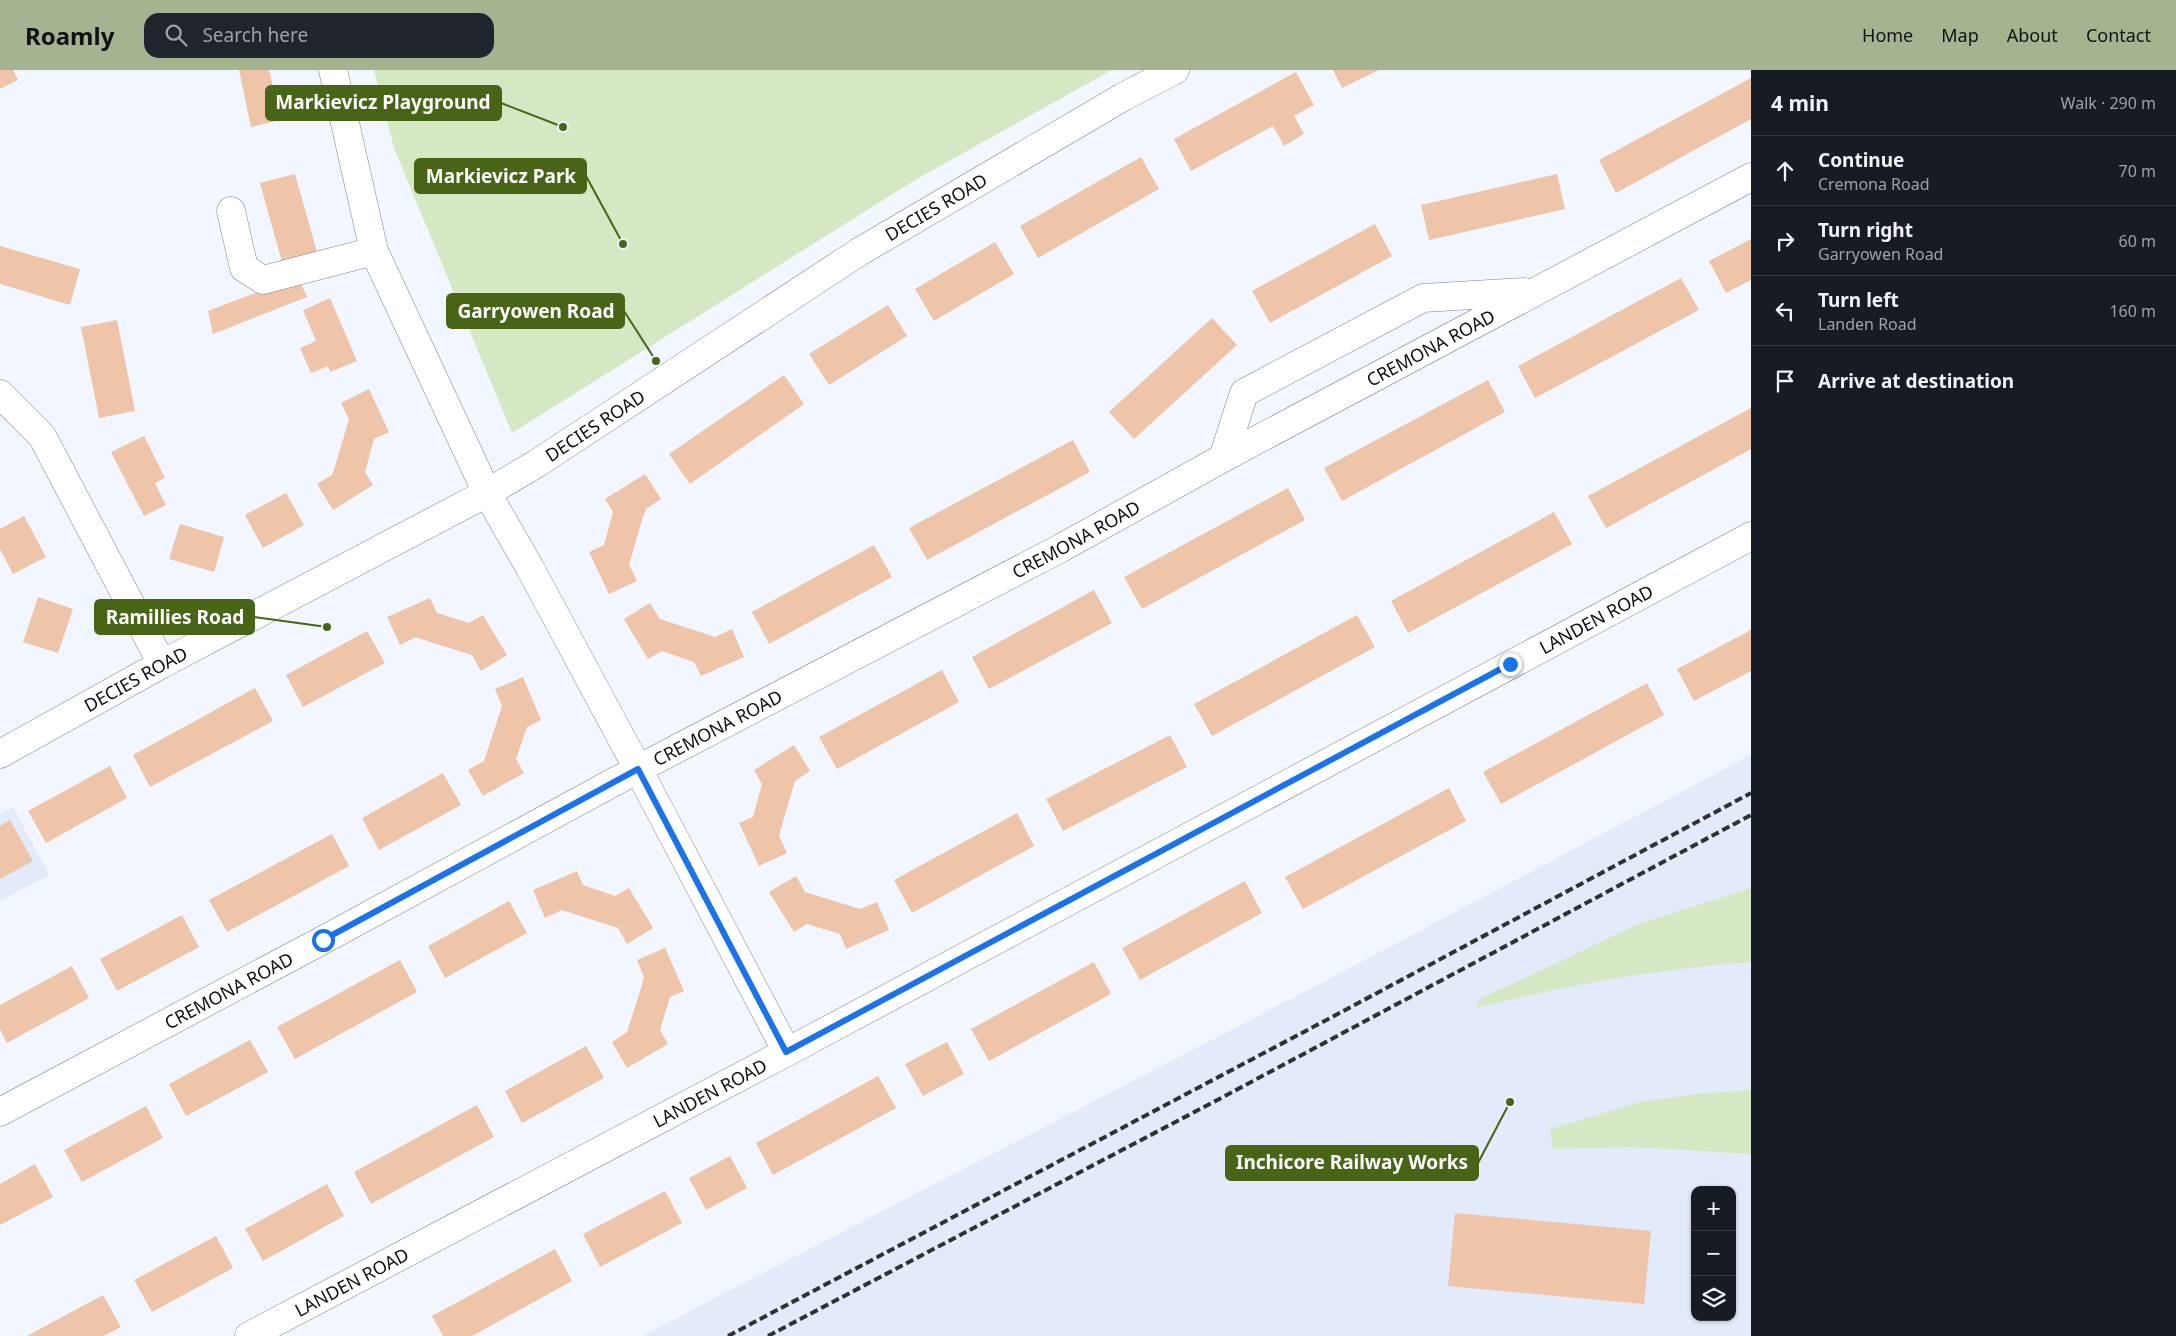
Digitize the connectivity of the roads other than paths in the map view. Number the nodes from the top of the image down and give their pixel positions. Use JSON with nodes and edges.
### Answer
{"nodes":[{"id":1,"x":333,"y":70,"type":"edge"},
{"id":2,"x":1175,"y":70,"type":"edge"},
{"id":3,"x":1751,"y":177,"type":"edge"},
{"id":4,"x":231,"y":211,"type":"dead end"},
{"id":5,"x":374,"y":252,"type":"junction"},
{"id":6,"x":1533,"y":292,"type":"junction"},
{"id":7,"x":0,"y":394,"type":"edge"},
{"id":8,"x":1223,"y":458,"type":"junction"},
{"id":9,"x":487,"y":493,"type":"junction"},
{"id":10,"x":1751,"y":536,"type":"edge"},
{"id":11,"x":162,"y":664,"type":"junction"},
{"id":12,"x":0,"y":754,"type":"edge"},
{"id":13,"x":638,"y":769,"type":"junction"},
{"id":14,"x":786,"y":1052,"type":"junction"},
{"id":15,"x":0,"y":1112,"type":"edge"},
{"id":16,"x":249,"y":1336,"type":"edge"}],
"edges":[{"from":1,"to":5,"type":"street"},
{"from":2,"to":9,"type":"street","name":"DECIES ROAD"},
{"from":3,"to":6,"type":"street","name":"CREMONA ROAD"},
{"from":4,"to":5,"type":"street"},
{"from":5,"to":9,"type":"street"},
{"from":6,"to":8,"type":"street","name":"CREMONA ROAD"},
{"from":6,"to":8,"type":"street","name":"CREMONA ROAD"},
{"from":7,"to":11,"type":"street"},
{"from":8,"to":13,"type":"street","name":"CREMONA ROAD"},
{"from":9,"to":11,"type":"street","name":"DECIES ROAD"},
{"from":9,"to":13,"type":"street"},
{"from":10,"to":14,"type":"street","name":"LANDEN ROAD"},
{"from":11,"to":12,"type":"street","name":"DECIES ROAD"},
{"from":13,"to":14,"type":"street"},
{"from":13,"to":15,"type":"street","name":"CREMONA ROAD"},
{"from":14,"to":16,"type":"street","name":"LANDEN ROAD"}]}
